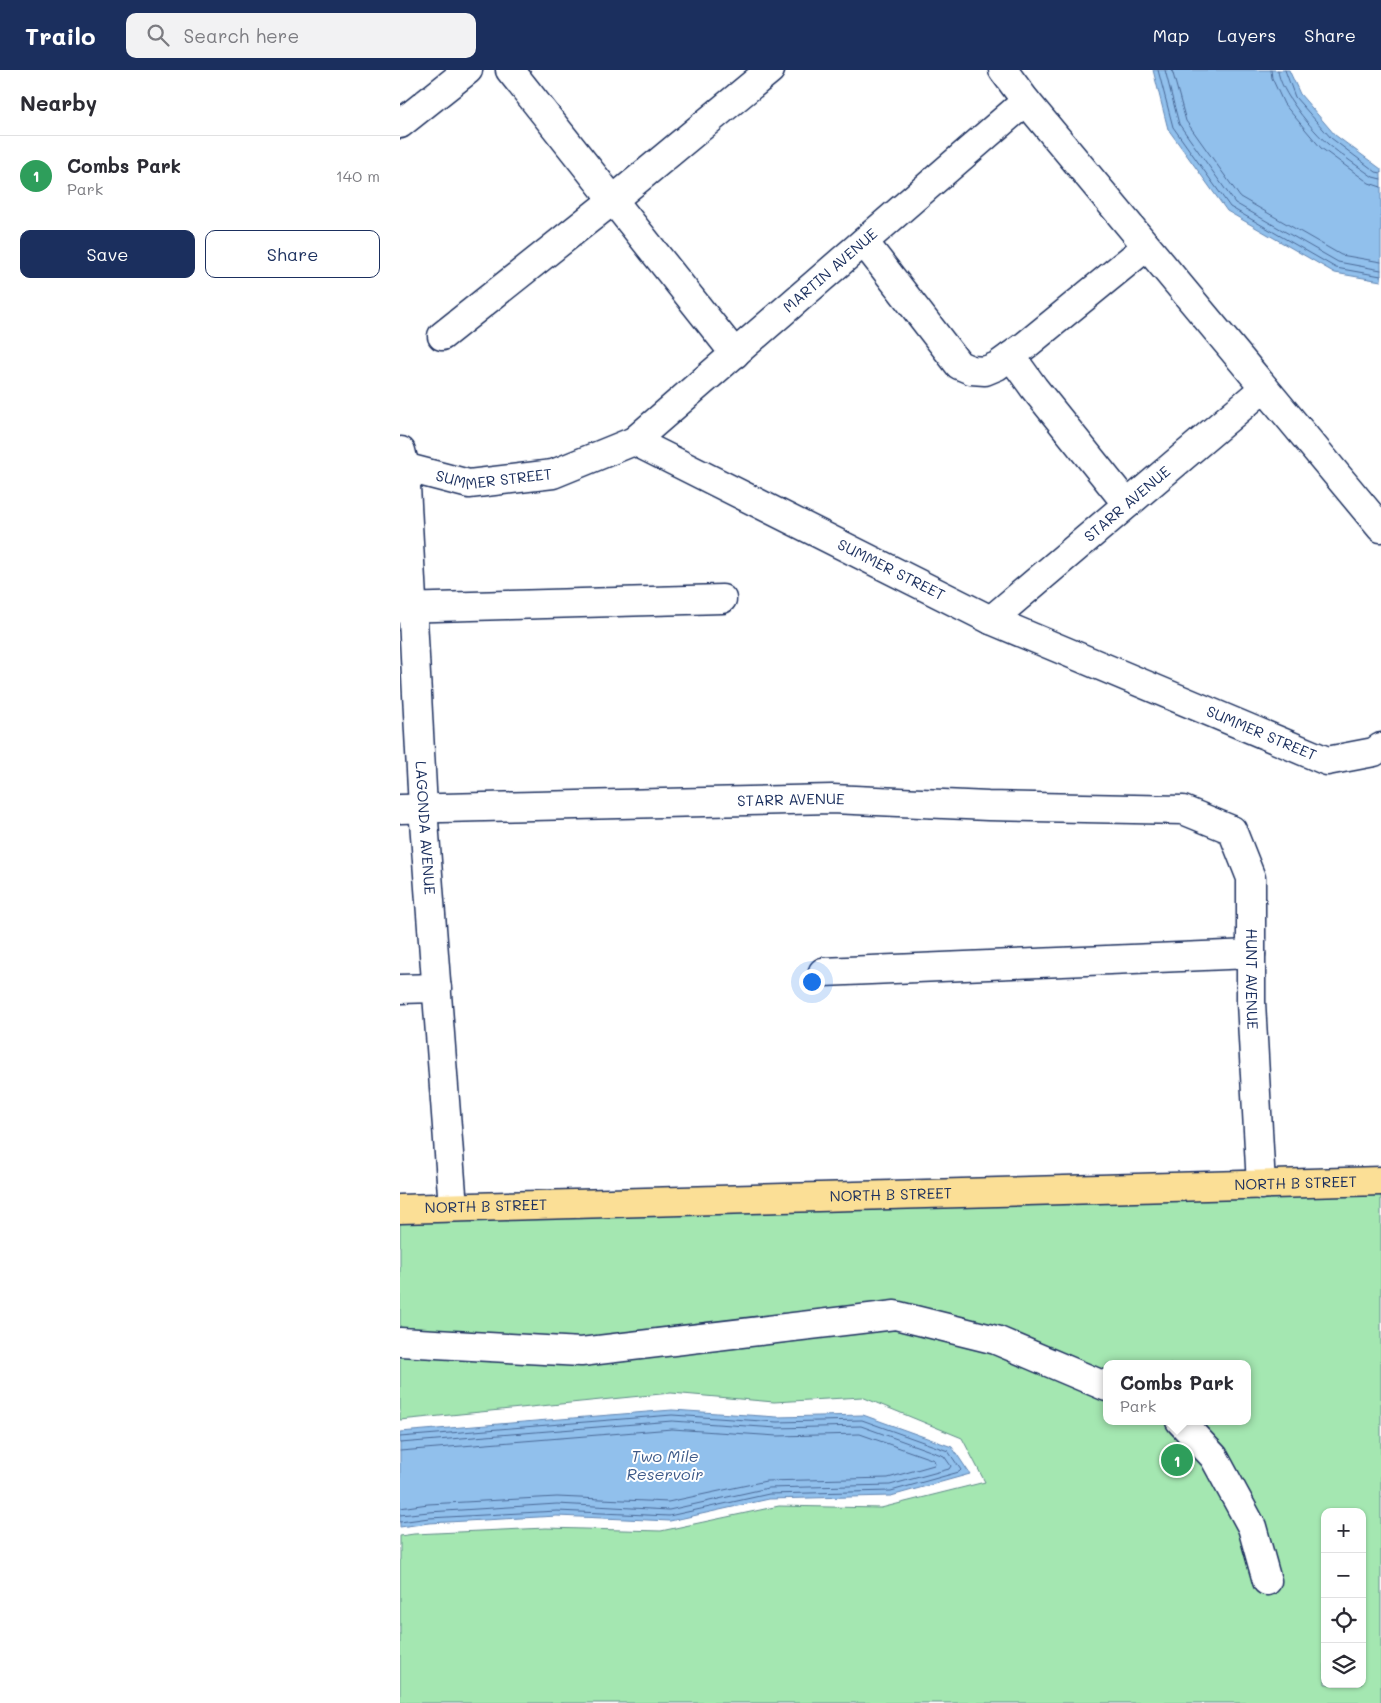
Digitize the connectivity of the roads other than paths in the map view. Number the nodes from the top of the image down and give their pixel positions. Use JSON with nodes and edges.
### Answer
{"nodes":[{"id":1,"x":468,"y":70,"type":"edge"},
{"id":2,"x":510,"y":70,"type":"edge"},
{"id":3,"x":770,"y":70,"type":"edge"},
{"id":4,"x":1003,"y":70,"type":"edge"},
{"id":5,"x":1026,"y":101,"type":"junction"},
{"id":6,"x":400,"y":124,"type":"edge"},
{"id":7,"x":613,"y":200,"type":"junction"},
{"id":8,"x":864,"y":242,"type":"junction"},
{"id":9,"x":1146,"y":247,"type":"junction"},
{"id":10,"x":442,"y":336,"type":"dead end"},
{"id":11,"x":735,"y":354,"type":"junction"},
{"id":12,"x":1011,"y":356,"type":"junction"},
{"id":13,"x":1264,"y":388,"type":"junction"},
{"id":14,"x":634,"y":441,"type":"junction"},
{"id":15,"x":402,"y":460,"type":"edge"},
{"id":16,"x":1127,"y":504,"type":"junction"},
{"id":17,"x":1381,"y":528,"type":"edge"},
{"id":18,"x":722,"y":599,"type":"dead end"},
{"id":19,"x":406,"y":608,"type":"edge"},
{"id":20,"x":991,"y":620,"type":"junction"},
{"id":21,"x":1381,"y":747,"type":"edge"},
{"id":22,"x":412,"y":809,"type":"edge"},
{"id":23,"x":1183,"y":810,"type":"joint"},
{"id":24,"x":1251,"y":954,"type":"junction"},
{"id":25,"x":824,"y":972,"type":"dead end"},
{"id":26,"x":437,"y":988,"type":"junction"},
{"id":27,"x":400,"y":989,"type":"edge"},
{"id":28,"x":1381,"y":1181,"type":"edge"},
{"id":29,"x":1261,"y":1185,"type":"junction"},
{"id":30,"x":453,"y":1207,"type":"junction"},
{"id":31,"x":400,"y":1208,"type":"edge"},
{"id":32,"x":400,"y":1342,"type":"edge"},
{"id":33,"x":1103,"y":1385,"type":"edge"},
{"id":34,"x":1184,"y":1425,"type":"edge"},
{"id":35,"x":1267,"y":1581,"type":"dead end"}],
"edges":[{"from":1,"to":6,"type":"street"},
{"from":2,"to":7,"type":"street"},
{"from":3,"to":7,"type":"street"},
{"from":4,"to":5,"type":"street"},
{"from":5,"to":8,"type":"street","name":"MARTIN AVENUE"},
{"from":5,"to":9,"type":"street"},
{"from":7,"to":10,"type":"street"},
{"from":7,"to":11,"type":"street"},
{"from":8,"to":11,"type":"street","name":"MARTIN AVENUE"},
{"from":8,"to":12,"type":"street"},
{"from":9,"to":12,"type":"street"},
{"from":9,"to":13,"type":"street"},
{"from":11,"to":14,"type":"street","name":"MARTIN AVENUE"},
{"from":12,"to":16,"type":"street"},
{"from":13,"to":16,"type":"street","name":"STARR AVENUE"},
{"from":13,"to":17,"type":"street"},
{"from":14,"to":15,"type":"street","name":"SUMMER STREET"},
{"from":14,"to":20,"type":"street","name":"SUMMER STREET"},
{"from":15,"to":19,"type":"street","name":"LAGONDA AVENUE"},
{"from":16,"to":20,"type":"street","name":"STARR AVENUE"},
{"from":18,"to":19,"type":"street"},
{"from":19,"to":22,"type":"street","name":"LAGONDA AVENUE"},
{"from":20,"to":21,"type":"street","name":"SUMMER STREET"},
{"from":22,"to":23,"type":"street","name":"STARR AVENUE"},
{"from":22,"to":26,"type":"street","name":"LAGONDA AVENUE"},
{"from":23,"to":24,"type":"street","name":"HUNT AVENUE"},
{"from":24,"to":25,"type":"street"},
{"from":24,"to":29,"type":"street","name":"HUNT AVENUE"},
{"from":26,"to":27,"type":"street"},
{"from":26,"to":30,"type":"street","name":"LAGONDA AVENUE"},
{"from":28,"to":29,"type":"main road","name":"NORTH B STREET"},
{"from":29,"to":30,"type":"main road","name":"NORTH B STREET"},
{"from":30,"to":31,"type":"main road","name":"NORTH B STREET"},
{"from":32,"to":33,"type":"street"},
{"from":34,"to":35,"type":"street"}]}
